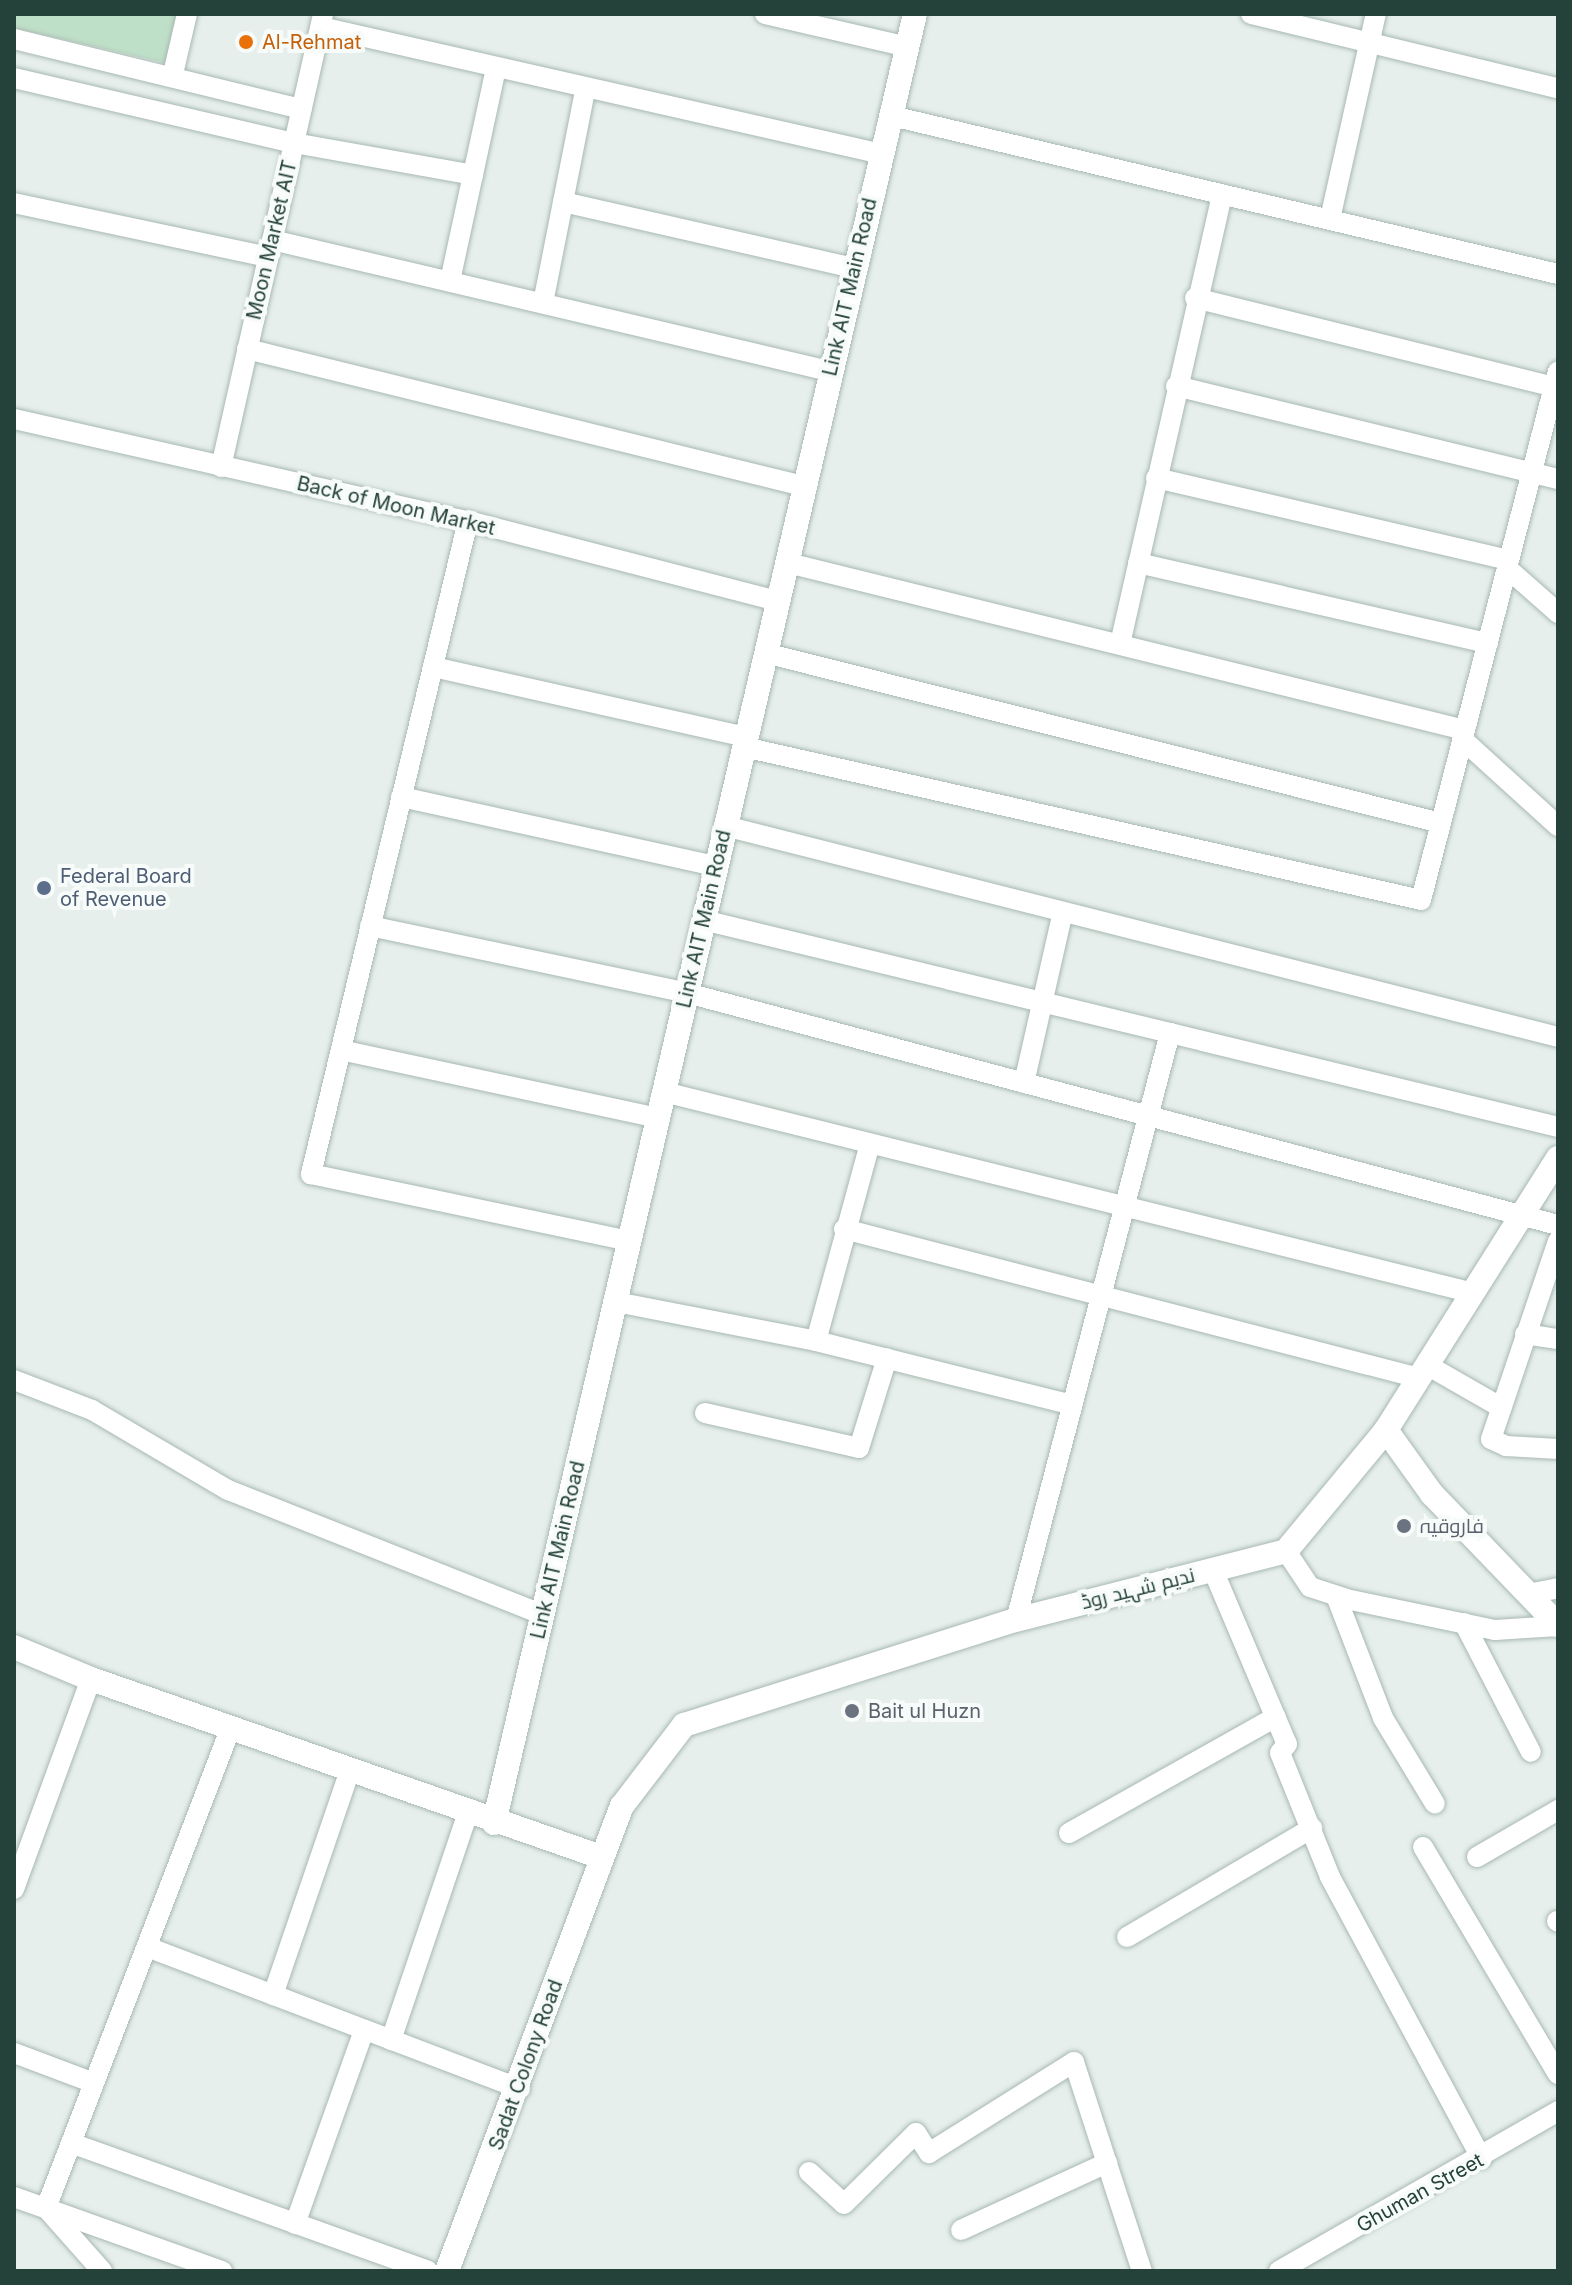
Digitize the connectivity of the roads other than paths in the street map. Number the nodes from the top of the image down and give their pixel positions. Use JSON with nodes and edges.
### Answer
{"nodes":[{"id":1,"x":187,"y":14,"type":"edge"},
{"id":2,"x":765,"y":14,"type":"edge"},
{"id":3,"x":915,"y":14,"type":"edge"},
{"id":4,"x":1251,"y":14,"type":"edge"},
{"id":5,"x":1376,"y":14,"type":"edge"},
{"id":6,"x":322,"y":20,"type":"edge"},
{"id":7,"x":14,"y":39,"type":"edge"},
{"id":8,"x":1370,"y":42,"type":"junction"},
{"id":9,"x":908,"y":47,"type":"junction"},
{"id":10,"x":496,"y":69,"type":"junction"},
{"id":11,"x":173,"y":74,"type":"junction"},
{"id":12,"x":14,"y":78,"type":"edge"},
{"id":13,"x":1558,"y":88,"type":"edge"},
{"id":14,"x":585,"y":90,"type":"junction"},
{"id":15,"x":302,"y":109,"type":"junction"},
{"id":16,"x":892,"y":116,"type":"junction"},
{"id":17,"x":294,"y":143,"type":"junction"},
{"id":18,"x":882,"y":154,"type":"junction"},
{"id":19,"x":473,"y":175,"type":"junction"},
{"id":20,"x":1222,"y":194,"type":"junction"},
{"id":21,"x":563,"y":202,"type":"junction"},
{"id":22,"x":14,"y":203,"type":"edge"},
{"id":23,"x":1330,"y":219,"type":"junction"},
{"id":24,"x":270,"y":248,"type":"junction"},
{"id":25,"x":853,"y":268,"type":"junction"},
{"id":26,"x":1558,"y":274,"type":"edge"},
{"id":27,"x":450,"y":281,"type":"junction"},
{"id":28,"x":1195,"y":298,"type":"junction"},
{"id":29,"x":543,"y":303,"type":"junction"},
{"id":30,"x":247,"y":349,"type":"junction"},
{"id":31,"x":829,"y":371,"type":"junction"},
{"id":32,"x":1556,"y":382,"type":"edge"},
{"id":33,"x":1176,"y":386,"type":"junction"},
{"id":34,"x":14,"y":419,"type":"edge"},
{"id":35,"x":221,"y":467,"type":"junction"},
{"id":36,"x":1532,"y":472,"type":"junction"},
{"id":37,"x":1156,"y":478,"type":"junction"},
{"id":38,"x":1558,"y":479,"type":"edge"},
{"id":39,"x":803,"y":486,"type":"junction"},
{"id":40,"x":468,"y":521,"type":"junction"},
{"id":41,"x":788,"y":563,"type":"junction"},
{"id":42,"x":1138,"y":563,"type":"junction"},
{"id":43,"x":1508,"y":564,"type":"junction"},
{"id":44,"x":777,"y":601,"type":"junction"},
{"id":45,"x":1558,"y":613,"type":"edge"},
{"id":46,"x":1488,"y":643,"type":"junction"},
{"id":47,"x":1120,"y":644,"type":"junction"},
{"id":48,"x":765,"y":653,"type":"junction"},
{"id":49,"x":433,"y":667,"type":"junction"},
{"id":50,"x":1464,"y":734,"type":"junction"},
{"id":51,"x":745,"y":742,"type":"junction"},
{"id":52,"x":401,"y":797,"type":"junction"},
{"id":53,"x":1441,"y":823,"type":"junction"},
{"id":54,"x":725,"y":826,"type":"junction"},
{"id":55,"x":1558,"y":826,"type":"edge"},
{"id":56,"x":716,"y":866,"type":"junction"},
{"id":57,"x":1063,"y":912,"type":"junction"},
{"id":58,"x":703,"y":920,"type":"junction"},
{"id":59,"x":370,"y":926,"type":"junction"},
{"id":60,"x":687,"y":993,"type":"junction"},
{"id":61,"x":1042,"y":1002,"type":"junction"},
{"id":62,"x":1170,"y":1033,"type":"junction"},
{"id":63,"x":1558,"y":1037,"type":"edge"},
{"id":64,"x":341,"y":1050,"type":"junction"},
{"id":65,"x":1024,"y":1083,"type":"junction"},
{"id":66,"x":664,"y":1092,"type":"junction"},
{"id":67,"x":1149,"y":1116,"type":"junction"},
{"id":68,"x":658,"y":1118,"type":"junction"},
{"id":69,"x":1558,"y":1127,"type":"edge"},
{"id":70,"x":870,"y":1144,"type":"junction"},
{"id":71,"x":1558,"y":1158,"type":"edge"},
{"id":72,"x":1125,"y":1207,"type":"junction"},
{"id":73,"x":1521,"y":1216,"type":"junction"},
{"id":74,"x":1558,"y":1225,"type":"edge"},
{"id":75,"x":844,"y":1229,"type":"junction"},
{"id":76,"x":629,"y":1241,"type":"junction"},
{"id":77,"x":1558,"y":1241,"type":"edge"},
{"id":78,"x":1473,"y":1293,"type":"junction"},
{"id":79,"x":1102,"y":1296,"type":"junction"},
{"id":80,"x":616,"y":1302,"type":"junction"},
{"id":81,"x":1525,"y":1334,"type":"junction"},
{"id":82,"x":1558,"y":1339,"type":"edge"},
{"id":83,"x":816,"y":1341,"type":"junction"},
{"id":84,"x":887,"y":1358,"type":"junction"},
{"id":85,"x":1423,"y":1372,"type":"junction"},
{"id":86,"x":14,"y":1380,"type":"edge"},
{"id":87,"x":1072,"y":1405,"type":"junction"},
{"id":88,"x":1502,"y":1408,"type":"junction"},
{"id":89,"x":705,"y":1413,"type":"dead end"},
{"id":90,"x":1386,"y":1430,"type":"junction"},
{"id":91,"x":1558,"y":1449,"type":"edge"},
{"id":92,"x":1286,"y":1551,"type":"junction"},
{"id":93,"x":1213,"y":1570,"type":"junction"},
{"id":94,"x":1558,"y":1588,"type":"edge"},
{"id":95,"x":1528,"y":1594,"type":"junction"},
{"id":96,"x":1336,"y":1596,"type":"junction"},
{"id":97,"x":543,"y":1615,"type":"junction"},
{"id":98,"x":1016,"y":1620,"type":"junction"},
{"id":99,"x":1464,"y":1623,"type":"junction"},
{"id":100,"x":1558,"y":1626,"type":"edge"},
{"id":101,"x":14,"y":1647,"type":"edge"},
{"id":102,"x":91,"y":1679,"type":"junction"},
{"id":103,"x":1276,"y":1717,"type":"junction"},
{"id":104,"x":231,"y":1727,"type":"junction"},
{"id":105,"x":1531,"y":1752,"type":"dead end"},
{"id":106,"x":350,"y":1770,"type":"junction"},
{"id":107,"x":1435,"y":1804,"type":"dead end"},
{"id":108,"x":1558,"y":1810,"type":"edge"},
{"id":109,"x":468,"y":1812,"type":"junction"},
{"id":110,"x":494,"y":1823,"type":"junction"},
{"id":111,"x":1312,"y":1828,"type":"junction"},
{"id":112,"x":1069,"y":1833,"type":"dead end"},
{"id":113,"x":1423,"y":1847,"type":"dead end"},
{"id":114,"x":601,"y":1857,"type":"junction"},
{"id":115,"x":1477,"y":1857,"type":"dead end"},
{"id":116,"x":14,"y":1889,"type":"edge"},
{"id":117,"x":1127,"y":1937,"type":"dead end"},
{"id":118,"x":147,"y":1947,"type":"junction"},
{"id":119,"x":273,"y":1995,"type":"junction"},
{"id":120,"x":364,"y":2030,"type":"junction"},
{"id":121,"x":391,"y":2040,"type":"junction"},
{"id":122,"x":14,"y":2053,"type":"edge"},
{"id":123,"x":1558,"y":2074,"type":"edge"},
{"id":124,"x":94,"y":2083,"type":"junction"},
{"id":125,"x":520,"y":2089,"type":"junction"},
{"id":126,"x":1558,"y":2111,"type":"edge"},
{"id":127,"x":71,"y":2143,"type":"junction"},
{"id":128,"x":1482,"y":2159,"type":"junction"},
{"id":129,"x":1107,"y":2163,"type":"junction"},
{"id":130,"x":809,"y":2172,"type":"dead end"},
{"id":131,"x":14,"y":2197,"type":"edge"},
{"id":132,"x":46,"y":2208,"type":"junction"},
{"id":133,"x":295,"y":2224,"type":"junction"},
{"id":134,"x":961,"y":2230,"type":"dead end"},
{"id":135,"x":213,"y":2269,"type":"edge"},
{"id":136,"x":102,"y":2271,"type":"edge"},
{"id":137,"x":428,"y":2271,"type":"edge"},
{"id":138,"x":447,"y":2271,"type":"edge"},
{"id":139,"x":1142,"y":2271,"type":"edge"},
{"id":140,"x":1279,"y":2271,"type":"edge"}],
"edges":[{"from":1,"to":11,"type":"street"},
{"from":2,"to":9,"type":"street"},
{"from":3,"to":9,"type":"street","name":"Link AIT Main Road"},
{"from":4,"to":8,"type":"street"},
{"from":5,"to":8,"type":"street"},
{"from":6,"to":10,"type":"street"},
{"from":6,"to":15,"type":"street","name":"Moon Market AIT"},
{"from":7,"to":11,"type":"street"},
{"from":8,"to":13,"type":"street"},
{"from":8,"to":23,"type":"street"},
{"from":9,"to":16,"type":"street","name":"Link AIT Main Road"},
{"from":10,"to":14,"type":"street"},
{"from":10,"to":19,"type":"street"},
{"from":11,"to":15,"type":"street"},
{"from":12,"to":17,"type":"street"},
{"from":14,"to":18,"type":"street"},
{"from":14,"to":21,"type":"street"},
{"from":15,"to":17,"type":"street","name":"Moon Market AIT"},
{"from":16,"to":18,"type":"street","name":"Link AIT Main Road"},
{"from":16,"to":20,"type":"street"},
{"from":17,"to":19,"type":"street"},
{"from":17,"to":24,"type":"street","name":"Moon Market AIT"},
{"from":18,"to":25,"type":"street","name":"Link AIT Main Road"},
{"from":19,"to":27,"type":"street"},
{"from":20,"to":23,"type":"street"},
{"from":20,"to":28,"type":"street"},
{"from":21,"to":25,"type":"street"},
{"from":21,"to":29,"type":"street"},
{"from":22,"to":24,"type":"street"},
{"from":23,"to":26,"type":"street"},
{"from":24,"to":27,"type":"street"},
{"from":24,"to":30,"type":"street","name":"Moon Market AIT"},
{"from":25,"to":31,"type":"street","name":"Link AIT Main Road"},
{"from":27,"to":29,"type":"street"},
{"from":28,"to":32,"type":"street"},
{"from":28,"to":33,"type":"street"},
{"from":29,"to":31,"type":"street"},
{"from":30,"to":35,"type":"street","name":"Moon Market AIT"},
{"from":30,"to":39,"type":"street"},
{"from":31,"to":39,"type":"street","name":"Link AIT Main Road"},
{"from":32,"to":36,"type":"street"},
{"from":33,"to":36,"type":"street"},
{"from":33,"to":37,"type":"street"},
{"from":34,"to":35,"type":"street","name":"Back of Moon Market"},
{"from":35,"to":40,"type":"street","name":"Back of Moon Market"},
{"from":36,"to":38,"type":"street"},
{"from":36,"to":43,"type":"street"},
{"from":37,"to":42,"type":"street"},
{"from":37,"to":43,"type":"street"},
{"from":39,"to":41,"type":"street","name":"Link AIT Main Road"},
{"from":40,"to":44,"type":"street","name":"Back of Moon Market"},
{"from":40,"to":49,"type":"street"},
{"from":41,"to":44,"type":"street","name":"Link AIT Main Road"},
{"from":41,"to":47,"type":"street"},
{"from":42,"to":46,"type":"street"},
{"from":42,"to":47,"type":"street"},
{"from":43,"to":45,"type":"street"},
{"from":43,"to":46,"type":"street"},
{"from":44,"to":48,"type":"street","name":"Link AIT Main Road"},
{"from":46,"to":50,"type":"street"},
{"from":47,"to":50,"type":"street"},
{"from":48,"to":51,"type":"street","name":"Link AIT Main Road"},
{"from":48,"to":53,"type":"street"},
{"from":49,"to":51,"type":"street"},
{"from":49,"to":52,"type":"street"},
{"from":50,"to":53,"type":"street"},
{"from":50,"to":55,"type":"street"},
{"from":51,"to":53,"type":"street"},
{"from":51,"to":54,"type":"street","name":"Link AIT Main Road"},
{"from":52,"to":56,"type":"street"},
{"from":52,"to":59,"type":"street"},
{"from":54,"to":56,"type":"street","name":"Link AIT Main Road"},
{"from":54,"to":57,"type":"street"},
{"from":56,"to":58,"type":"street","name":"Link AIT Main Road"},
{"from":57,"to":61,"type":"street"},
{"from":57,"to":63,"type":"street"},
{"from":58,"to":60,"type":"street","name":"Link AIT Main Road"},
{"from":58,"to":61,"type":"street"},
{"from":59,"to":60,"type":"street"},
{"from":59,"to":64,"type":"street"},
{"from":60,"to":65,"type":"street"},
{"from":60,"to":66,"type":"street","name":"Link AIT Main Road"},
{"from":61,"to":62,"type":"street"},
{"from":61,"to":65,"type":"street"},
{"from":62,"to":67,"type":"street"},
{"from":62,"to":69,"type":"street"},
{"from":64,"to":68,"type":"street"},
{"from":64,"to":76,"type":"street"},
{"from":65,"to":67,"type":"street"},
{"from":66,"to":68,"type":"street","name":"Link AIT Main Road"},
{"from":66,"to":70,"type":"street"},
{"from":67,"to":72,"type":"street"},
{"from":67,"to":73,"type":"street"},
{"from":68,"to":76,"type":"street","name":"Link AIT Main Road"},
{"from":70,"to":72,"type":"street"},
{"from":70,"to":75,"type":"street"},
{"from":71,"to":73,"type":"street"},
{"from":72,"to":78,"type":"street"},
{"from":72,"to":79,"type":"street"},
{"from":73,"to":74,"type":"street"},
{"from":73,"to":78,"type":"street"},
{"from":75,"to":79,"type":"street"},
{"from":75,"to":83,"type":"street"},
{"from":76,"to":80,"type":"street","name":"Link AIT Main Road"},
{"from":77,"to":81,"type":"street"},
{"from":78,"to":85,"type":"street"},
{"from":79,"to":85,"type":"street"},
{"from":79,"to":87,"type":"street"},
{"from":80,"to":83,"type":"street"},
{"from":80,"to":97,"type":"street","name":"Link AIT Main Road"},
{"from":81,"to":82,"type":"street"},
{"from":81,"to":88,"type":"street"},
{"from":83,"to":84,"type":"street"},
{"from":84,"to":87,"type":"street"},
{"from":84,"to":89,"type":"street"},
{"from":85,"to":88,"type":"street"},
{"from":85,"to":90,"type":"street"},
{"from":86,"to":97,"type":"street"},
{"from":87,"to":98,"type":"street"},
{"from":88,"to":91,"type":"street"},
{"from":90,"to":92,"type":"street"},
{"from":90,"to":95,"type":"street"},
{"from":92,"to":93,"type":"street","name":"ندیم شہید روڈ"},
{"from":92,"to":96,"type":"street"},
{"from":93,"to":98,"type":"street","name":"ندیم شہید روڈ"},
{"from":93,"to":103,"type":"street"},
{"from":94,"to":95,"type":"street"},
{"from":95,"to":100,"type":"street"},
{"from":96,"to":99,"type":"street"},
{"from":96,"to":107,"type":"street"},
{"from":97,"to":110,"type":"street","name":"Link AIT Main Road"},
{"from":98,"to":114,"type":"street","name":"ندیم شہید روڈ"},
{"from":99,"to":100,"type":"street"},
{"from":99,"to":105,"type":"street"},
{"from":101,"to":102,"type":"street"},
{"from":102,"to":104,"type":"street"},
{"from":102,"to":116,"type":"street"},
{"from":103,"to":111,"type":"street"},
{"from":103,"to":112,"type":"street"},
{"from":104,"to":106,"type":"street"},
{"from":104,"to":118,"type":"street"},
{"from":106,"to":109,"type":"street"},
{"from":106,"to":119,"type":"street"},
{"from":108,"to":115,"type":"street"},
{"from":109,"to":110,"type":"street"},
{"from":109,"to":121,"type":"street"},
{"from":110,"to":114,"type":"street"},
{"from":111,"to":117,"type":"street"},
{"from":111,"to":128,"type":"street"},
{"from":113,"to":123,"type":"street"},
{"from":114,"to":125,"type":"street","name":"Sadat Colony Road"},
{"from":118,"to":119,"type":"street"},
{"from":118,"to":124,"type":"street"},
{"from":119,"to":120,"type":"street"},
{"from":120,"to":121,"type":"street"},
{"from":120,"to":133,"type":"street"},
{"from":121,"to":125,"type":"street"},
{"from":122,"to":124,"type":"street"},
{"from":124,"to":127,"type":"street"},
{"from":125,"to":138,"type":"street","name":"Sadat Colony Road"},
{"from":126,"to":128,"type":"street","name":"Ghuman Street"},
{"from":127,"to":132,"type":"street"},
{"from":127,"to":133,"type":"street"},
{"from":128,"to":140,"type":"street","name":"Ghuman Street"},
{"from":129,"to":130,"type":"street"},
{"from":129,"to":134,"type":"street"},
{"from":129,"to":139,"type":"street"},
{"from":131,"to":132,"type":"street"},
{"from":132,"to":135,"type":"street"},
{"from":132,"to":136,"type":"street"},
{"from":133,"to":137,"type":"street"}]}
